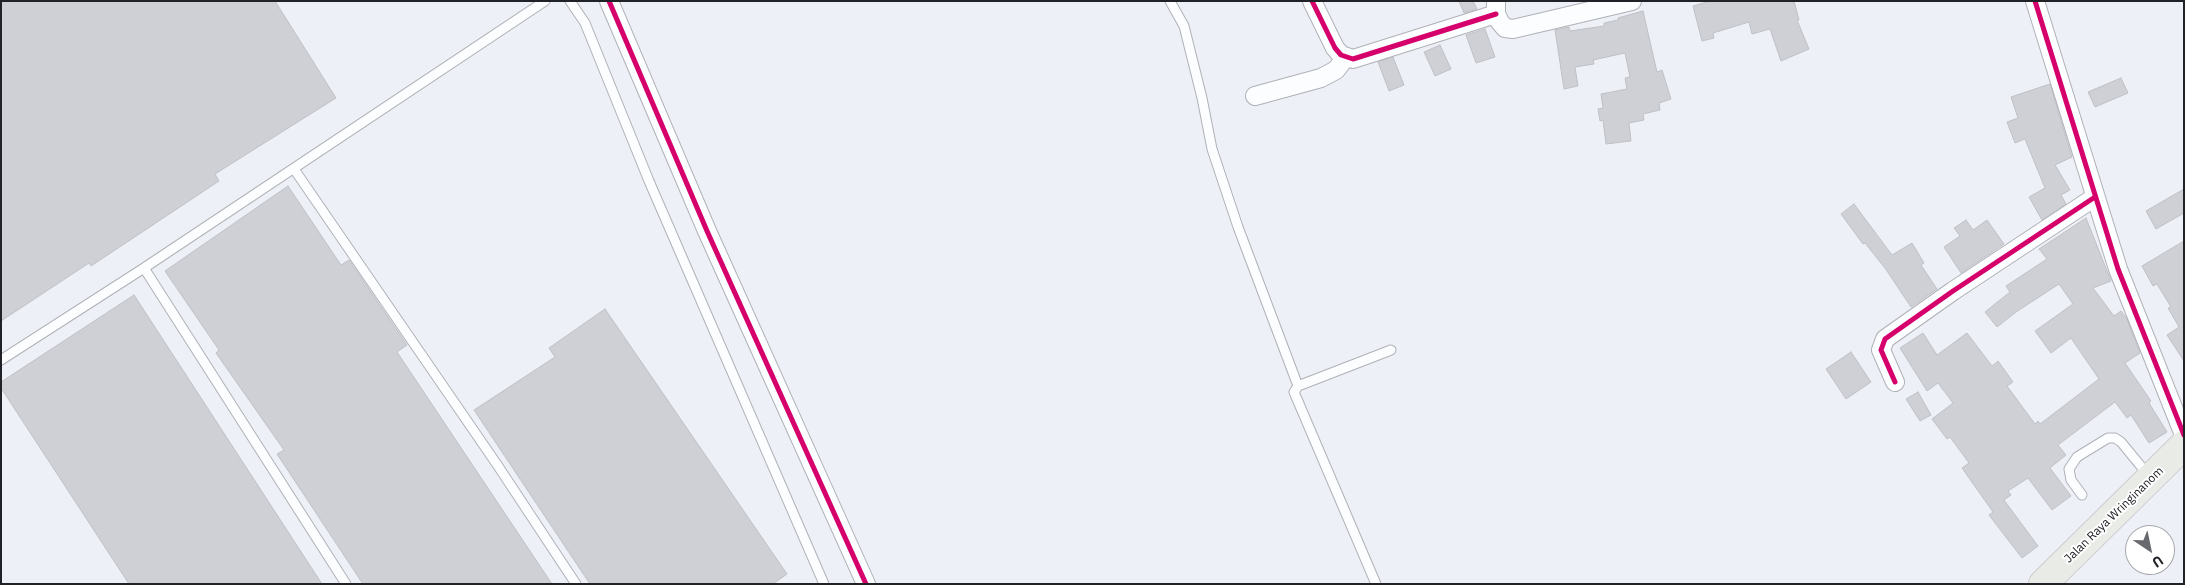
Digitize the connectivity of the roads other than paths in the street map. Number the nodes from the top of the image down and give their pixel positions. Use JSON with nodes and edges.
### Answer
{"nodes":[{"id":1,"x":545,"y":1,"type":"edge"},
{"id":2,"x":570,"y":1,"type":"edge"},
{"id":3,"x":608,"y":1,"type":"edge"},
{"id":4,"x":1170,"y":1,"type":"edge"},
{"id":5,"x":1312,"y":1,"type":"edge"},
{"id":6,"x":1632,"y":1,"type":"edge"},
{"id":7,"x":2035,"y":1,"type":"edge"},
{"id":8,"x":1496,"y":8,"type":"edge"},
{"id":9,"x":1346,"y":58,"type":"junction"},
{"id":10,"x":1255,"y":96,"type":"dead end"},
{"id":11,"x":294,"y":169,"type":"junction"},
{"id":12,"x":2095,"y":197,"type":"junction"},
{"id":13,"x":144,"y":268,"type":"junction"},
{"id":14,"x":1391,"y":350,"type":"dead end"},
{"id":15,"x":1,"y":360,"type":"edge"},
{"id":16,"x":1895,"y":382,"type":"dead end"},
{"id":17,"x":1298,"y":386,"type":"junction"},
{"id":18,"x":2184,"y":436,"type":"edge"},
{"id":19,"x":2184,"y":445,"type":"edge"},
{"id":20,"x":2151,"y":478,"type":"junction"},
{"id":21,"x":2082,"y":495,"type":"dead end"},
{"id":22,"x":346,"y":584,"type":"edge"},
{"id":23,"x":576,"y":584,"type":"edge"},
{"id":24,"x":824,"y":584,"type":"edge"},
{"id":25,"x":866,"y":584,"type":"edge"},
{"id":26,"x":1376,"y":584,"type":"edge"},
{"id":27,"x":2043,"y":584,"type":"edge"}],
"edges":[{"from":1,"to":11,"type":"lane"},
{"from":2,"to":24,"type":"lane"},
{"from":3,"to":25,"type":"street"},
{"from":4,"to":17,"type":"lane"},
{"from":5,"to":9,"type":"street"},
{"from":6,"to":8,"type":"street"},
{"from":7,"to":12,"type":"street"},
{"from":8,"to":9,"type":"street"},
{"from":9,"to":10,"type":"street"},
{"from":11,"to":13,"type":"lane"},
{"from":11,"to":23,"type":"lane"},
{"from":12,"to":16,"type":"street"},
{"from":12,"to":18,"type":"street"},
{"from":13,"to":15,"type":"lane"},
{"from":13,"to":22,"type":"lane"},
{"from":14,"to":17,"type":"lane"},
{"from":17,"to":26,"type":"lane"},
{"from":19,"to":20,"type":"main road","name":"Jalan Raya Wringinanom"},
{"from":20,"to":21,"type":"lane"},
{"from":20,"to":27,"type":"main road","name":"Jalan Raya Wringinanom"}]}
